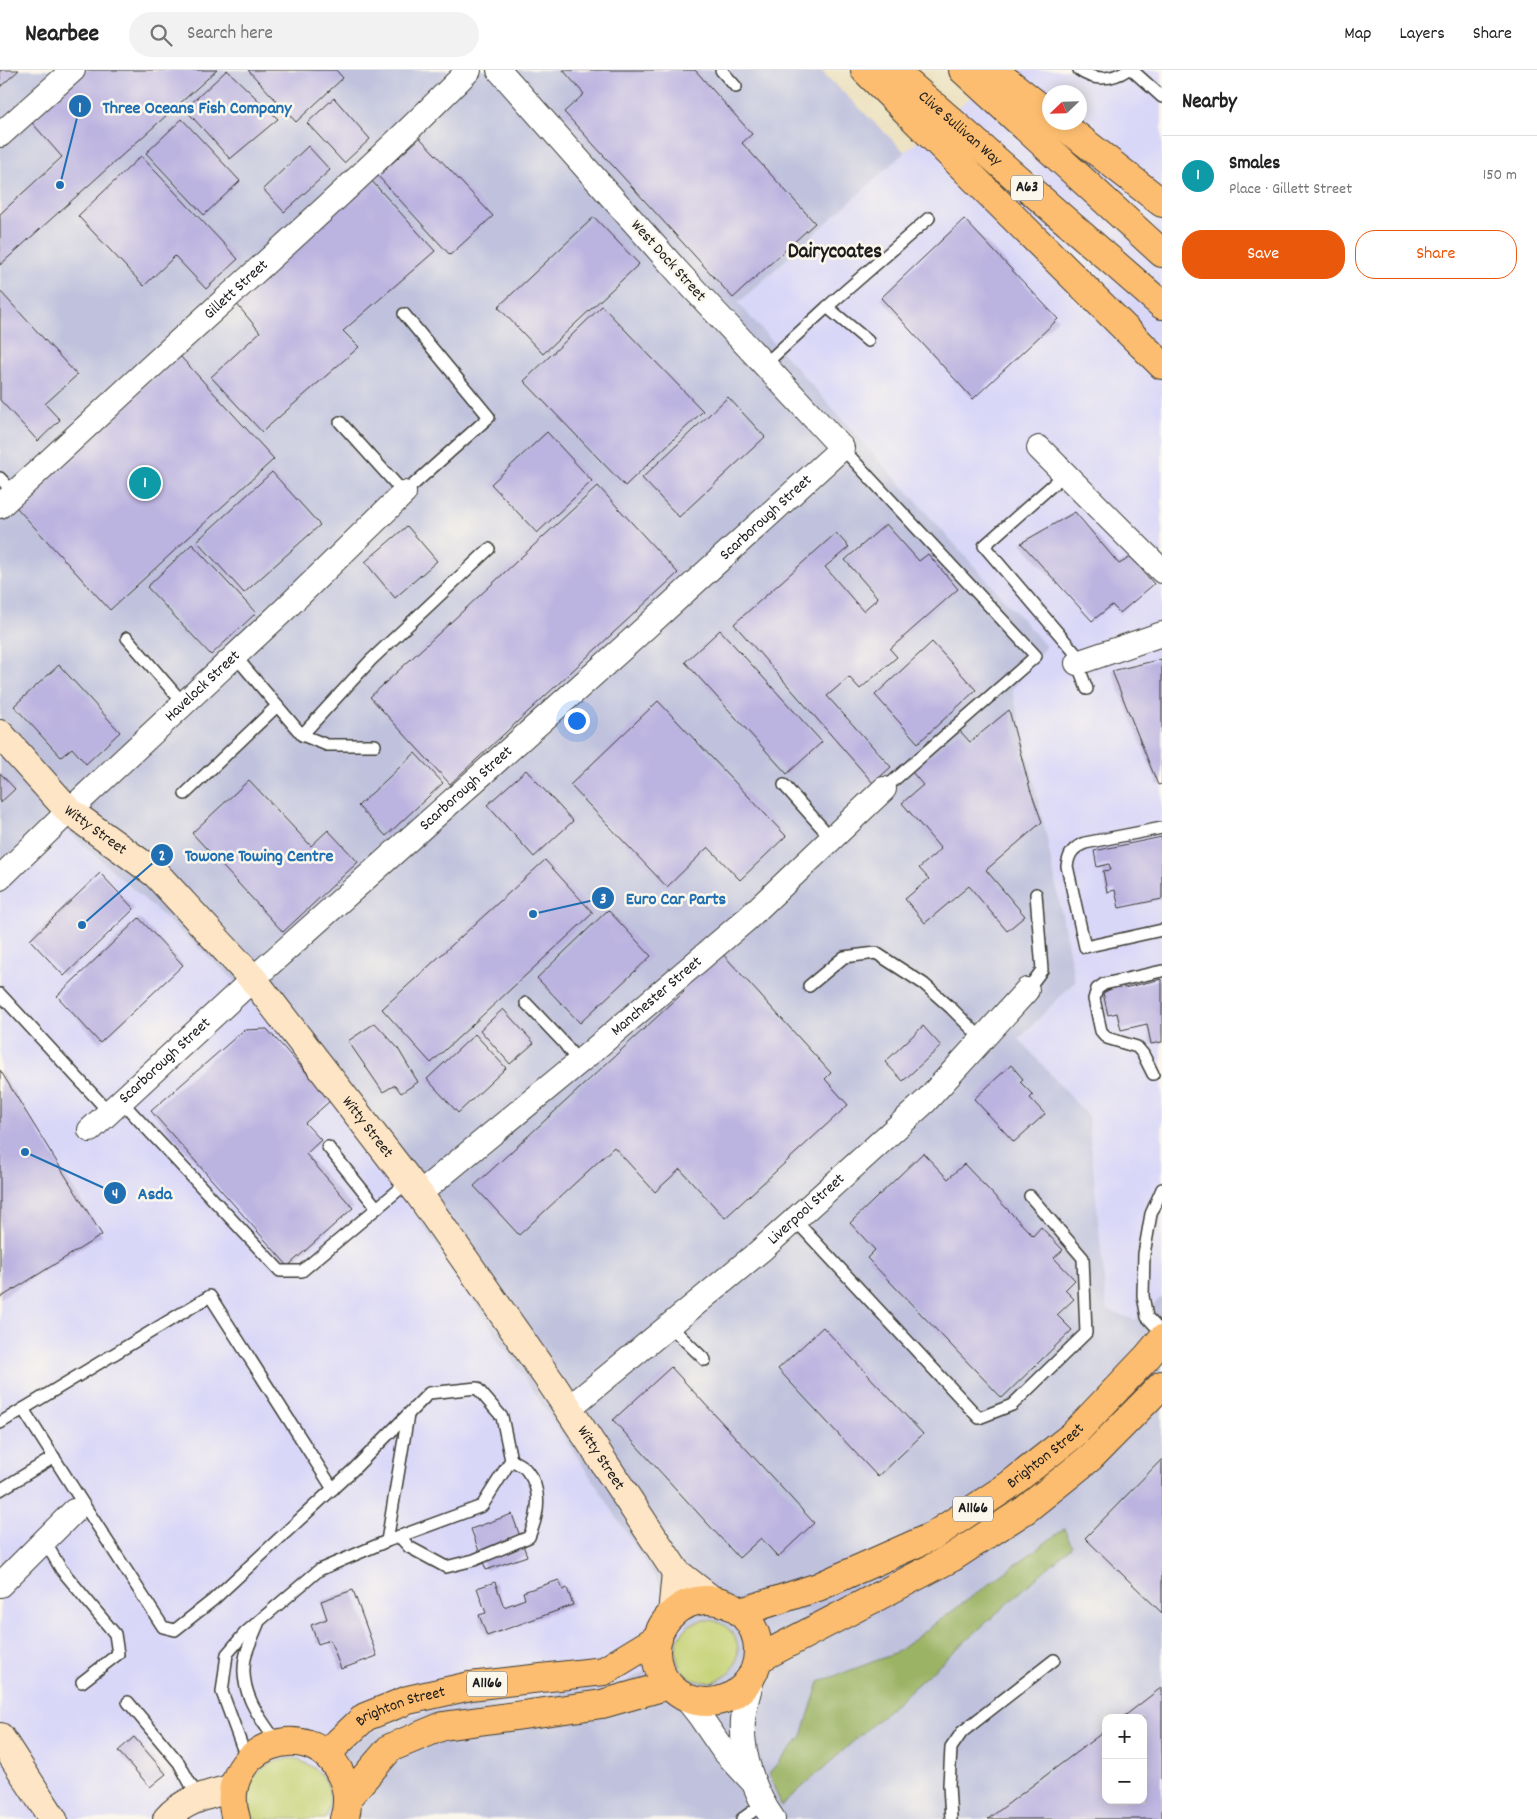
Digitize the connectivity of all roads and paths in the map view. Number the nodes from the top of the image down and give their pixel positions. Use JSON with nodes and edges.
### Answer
{"nodes":[{"id":1,"x":73,"y":70,"type":"edge"},
{"id":2,"x":469,"y":70,"type":"edge"},
{"id":3,"x":499,"y":70,"type":"edge"},
{"id":4,"x":721,"y":70,"type":"edge"},
{"id":5,"x":865,"y":70,"type":"edge"},
{"id":6,"x":893,"y":70,"type":"edge"},
{"id":7,"x":963,"y":70,"type":"edge"},
{"id":8,"x":993,"y":70,"type":"edge"},
{"id":9,"x":1079,"y":70,"type":"edge"},
{"id":10,"x":1127,"y":70,"type":"edge"},
{"id":11,"x":1132,"y":70,"type":"edge"},
{"id":12,"x":736,"y":87,"type":"dead end"},
{"id":13,"x":1162,"y":96,"type":"edge"},
{"id":14,"x":1042,"y":109,"type":"edge"},
{"id":15,"x":1069,"y":130,"type":"edge"},
{"id":16,"x":0,"y":135,"type":"edge"},
{"id":17,"x":1162,"y":204,"type":"edge"},
{"id":18,"x":929,"y":218,"type":"dead end"},
{"id":19,"x":1162,"y":253,"type":"edge"},
{"id":20,"x":1162,"y":305,"type":"edge"},
{"id":21,"x":827,"y":308,"type":"junction"},
{"id":22,"x":404,"y":314,"type":"dead end"},
{"id":23,"x":868,"y":341,"type":"dead end"},
{"id":24,"x":764,"y":365,"type":"junction"},
{"id":25,"x":1162,"y":365,"type":"edge"},
{"id":26,"x":340,"y":422,"type":"dead end"},
{"id":27,"x":842,"y":448,"type":"junction"},
{"id":28,"x":1039,"y":448,"type":"dead end"},
{"id":29,"x":1065,"y":474,"type":"junction"},
{"id":30,"x":5,"y":492,"type":"edge"},
{"id":31,"x":404,"y":493,"type":"junction"},
{"id":32,"x":489,"y":549,"type":"dead end"},
{"id":33,"x":1162,"y":570,"type":"edge"},
{"id":34,"x":1162,"y":634,"type":"edge"},
{"id":35,"x":126,"y":638,"type":"dead end"},
{"id":36,"x":235,"y":656,"type":"junction"},
{"id":37,"x":1080,"y":662,"type":"junction"},
{"id":38,"x":1087,"y":689,"type":"dead end"},
{"id":39,"x":183,"y":704,"type":"junction"},
{"id":40,"x":277,"y":706,"type":"junction"},
{"id":41,"x":0,"y":734,"type":"edge"},
{"id":42,"x":302,"y":735,"type":"junction"},
{"id":43,"x":375,"y":745,"type":"dead end"},
{"id":44,"x":784,"y":785,"type":"dead end"},
{"id":45,"x":884,"y":789,"type":"joint"},
{"id":46,"x":185,"y":794,"type":"dead end"},
{"id":47,"x":69,"y":811,"type":"junction"},
{"id":48,"x":1162,"y":828,"type":"edge"},
{"id":49,"x":832,"y":839,"type":"junction"},
{"id":50,"x":0,"y":878,"type":"edge"},
{"id":51,"x":1036,"y":894,"type":"dead end"},
{"id":52,"x":1162,"y":930,"type":"edge"},
{"id":53,"x":1162,"y":971,"type":"edge"},
{"id":54,"x":253,"y":979,"type":"junction"},
{"id":55,"x":809,"y":986,"type":"dead end"},
{"id":56,"x":1027,"y":990,"type":"joint"},
{"id":57,"x":0,"y":994,"type":"edge"},
{"id":58,"x":526,"y":1003,"type":"dead end"},
{"id":59,"x":982,"y":1039,"type":"junction"},
{"id":60,"x":579,"y":1063,"type":"junction"},
{"id":61,"x":1153,"y":1074,"type":"dead end"},
{"id":62,"x":115,"y":1107,"type":"junction"},
{"id":63,"x":90,"y":1130,"type":"dead end"},
{"id":64,"x":328,"y":1147,"type":"dead end"},
{"id":65,"x":413,"y":1188,"type":"junction"},
{"id":66,"x":1162,"y":1189,"type":"edge"},
{"id":67,"x":1030,"y":1196,"type":"dead end"},
{"id":68,"x":377,"y":1208,"type":"junction"},
{"id":69,"x":795,"y":1220,"type":"junction"},
{"id":70,"x":670,"y":1326,"type":"junction"},
{"id":71,"x":1162,"y":1333,"type":"edge"},
{"id":72,"x":1162,"y":1339,"type":"edge"},
{"id":73,"x":705,"y":1360,"type":"dead end"},
{"id":74,"x":1162,"y":1385,"type":"edge"},
{"id":75,"x":23,"y":1409,"type":"junction"},
{"id":76,"x":568,"y":1409,"type":"junction"},
{"id":77,"x":408,"y":1415,"type":"junction"},
{"id":78,"x":0,"y":1423,"type":"edge"},
{"id":79,"x":54,"y":1457,"type":"junction"},
{"id":80,"x":511,"y":1460,"type":"junction"},
{"id":81,"x":333,"y":1489,"type":"junction"},
{"id":82,"x":0,"y":1490,"type":"edge"},
{"id":83,"x":79,"y":1508,"type":"junction"},
{"id":84,"x":399,"y":1536,"type":"junction"},
{"id":85,"x":44,"y":1540,"type":"junction"},
{"id":86,"x":387,"y":1541,"type":"junction"},
{"id":87,"x":676,"y":1572,"type":"junction"},
{"id":88,"x":0,"y":1585,"type":"edge"},
{"id":89,"x":712,"y":1600,"type":"junction"},
{"id":90,"x":741,"y":1612,"type":"junction"},
{"id":91,"x":672,"y":1614,"type":"junction"},
{"id":92,"x":258,"y":1623,"type":"junction"},
{"id":93,"x":658,"y":1638,"type":"junction"},
{"id":94,"x":1054,"y":1660,"type":"dead end"},
{"id":95,"x":755,"y":1667,"type":"junction"},
{"id":96,"x":82,"y":1682,"type":"dead end"},
{"id":97,"x":676,"y":1690,"type":"junction"},
{"id":98,"x":128,"y":1702,"type":"dead end"},
{"id":99,"x":0,"y":1737,"type":"edge"},
{"id":100,"x":278,"y":1743,"type":"junction"},
{"id":101,"x":326,"y":1754,"type":"junction"},
{"id":102,"x":247,"y":1760,"type":"junction"},
{"id":103,"x":233,"y":1788,"type":"junction"},
{"id":104,"x":198,"y":1798,"type":"junction"},
{"id":105,"x":763,"y":1802,"type":"edge"},
{"id":106,"x":345,"y":1809,"type":"edge"},
{"id":107,"x":53,"y":1819,"type":"edge"},
{"id":108,"x":167,"y":1819,"type":"edge"},
{"id":109,"x":236,"y":1819,"type":"edge"},
{"id":110,"x":742,"y":1819,"type":"edge"},
{"id":111,"x":951,"y":1819,"type":"edge"}],
"edges":[{"from":1,"to":16,"type":"street"},
{"from":2,"to":30,"type":"street","name":"Gillett Street"},
{"from":3,"to":24,"type":"street","name":"West Dock Street"},
{"from":4,"to":12,"type":"lane"},
{"from":5,"to":25,"type":"main road"},
{"from":6,"to":20,"type":"main road","name":"Clive Sullivan Way","number":"A63"},
{"from":7,"to":19,"type":"main road","number":"A63"},
{"from":8,"to":14,"type":"main road"},
{"from":9,"to":10,"type":"lane"},
{"from":11,"to":13,"type":"lane"},
{"from":15,"to":17,"type":"main road"},
{"from":18,"to":21,"type":"lane"},
{"from":21,"to":23,"type":"lane"},
{"from":21,"to":24,"type":"lane"},
{"from":22,"to":31,"type":"lane"},
{"from":24,"to":27,"type":"street","name":"West Dock Street"},
{"from":26,"to":31,"type":"lane"},
{"from":27,"to":45,"type":"lane"},
{"from":27,"to":54,"type":"street","name":"Scarborough Street"},
{"from":28,"to":29,"type":"street"},
{"from":29,"to":33,"type":"street"},
{"from":29,"to":37,"type":"lane"},
{"from":31,"to":36,"type":"street","name":"Havelock Street"},
{"from":32,"to":42,"type":"lane"},
{"from":34,"to":37,"type":"street"},
{"from":35,"to":39,"type":"lane"},
{"from":36,"to":39,"type":"street","name":"Havelock Street"},
{"from":36,"to":40,"type":"lane"},
{"from":37,"to":38,"type":"lane"},
{"from":39,"to":47,"type":"street","name":"Havelock Street"},
{"from":40,"to":42,"type":"lane"},
{"from":40,"to":46,"type":"lane"},
{"from":41,"to":47,"type":"street","name":"Witty Street"},
{"from":42,"to":43,"type":"lane"},
{"from":44,"to":49,"type":"lane"},
{"from":45,"to":49,"type":"street","name":"Manchester Street"},
{"from":47,"to":50,"type":"street","name":"Havelock Street"},
{"from":47,"to":54,"type":"street","name":"Witty Street"},
{"from":48,"to":52,"type":"lane"},
{"from":49,"to":60,"type":"street","name":"Manchester Street"},
{"from":51,"to":56,"type":"lane"},
{"from":53,"to":61,"type":"lane"},
{"from":54,"to":62,"type":"street","name":"Scarborough Street"},
{"from":54,"to":65,"type":"street","name":"Witty Street"},
{"from":55,"to":59,"type":"lane"},
{"from":56,"to":59,"type":"street","name":"Liverpool Street"},
{"from":57,"to":62,"type":"lane"},
{"from":58,"to":60,"type":"lane"},
{"from":59,"to":69,"type":"street","name":"Liverpool Street"},
{"from":60,"to":65,"type":"street","name":"Manchester Street"},
{"from":62,"to":63,"type":"street","name":"Scarborough Street"},
{"from":62,"to":68,"type":"lane"},
{"from":64,"to":68,"type":"lane"},
{"from":65,"to":68,"type":"lane"},
{"from":65,"to":76,"type":"street","name":"Witty Street"},
{"from":66,"to":71,"type":"lane"},
{"from":67,"to":69,"type":"lane"},
{"from":69,"to":70,"type":"street","name":"Liverpool Street"},
{"from":70,"to":73,"type":"lane"},
{"from":70,"to":76,"type":"street","name":"Liverpool Street"},
{"from":72,"to":90,"type":"main road","name":"Brighton Street","number":"A1166"},
{"from":74,"to":95,"type":"main road","name":"Brighton Street","number":"A1166"},
{"from":75,"to":78,"type":"lane"},
{"from":75,"to":79,"type":"lane"},
{"from":75,"to":81,"type":"lane"},
{"from":76,"to":87,"type":"street","name":"Witty Street"},
{"from":77,"to":80,"type":"lane"},
{"from":77,"to":81,"type":"lane"},
{"from":77,"to":86,"type":"lane"},
{"from":79,"to":82,"type":"lane"},
{"from":79,"to":83,"type":"lane"},
{"from":80,"to":84,"type":"lane"},
{"from":80,"to":84,"type":"lane"},
{"from":81,"to":83,"type":"lane"},
{"from":83,"to":85,"type":"street"},
{"from":84,"to":86,"type":"lane"},
{"from":85,"to":88,"type":"street"},
{"from":85,"to":96,"type":"lane"},
{"from":86,"to":92,"type":"lane"},
{"from":87,"to":89,"type":"street","name":"Witty Street"},
{"from":87,"to":91,"type":"street"},
{"from":89,"to":90,"type":"main road"},
{"from":89,"to":91,"type":"main road"},
{"from":90,"to":95,"type":"main road"},
{"from":91,"to":93,"type":"main road"},
{"from":92,"to":100,"type":"lane"},
{"from":92,"to":102,"type":"lane"},
{"from":93,"to":97,"type":"main road"},
{"from":93,"to":101,"type":"main road","name":"Brighton Street","number":"A1166"},
{"from":94,"to":111,"type":"lane"},
{"from":95,"to":97,"type":"main road"},
{"from":95,"to":105,"type":"street"},
{"from":97,"to":105,"type":"street"},
{"from":97,"to":106,"type":"main road","name":"Brighton Street","number":"A1166"},
{"from":98,"to":104,"type":"lane"},
{"from":99,"to":107,"type":"street"},
{"from":100,"to":101,"type":"main road"},
{"from":100,"to":102,"type":"main road"},
{"from":101,"to":106,"type":"main road"},
{"from":102,"to":103,"type":"main road"},
{"from":103,"to":104,"type":"street"},
{"from":103,"to":109,"type":"main road"},
{"from":104,"to":108,"type":"street"},
{"from":105,"to":110,"type":"lane"}]}
